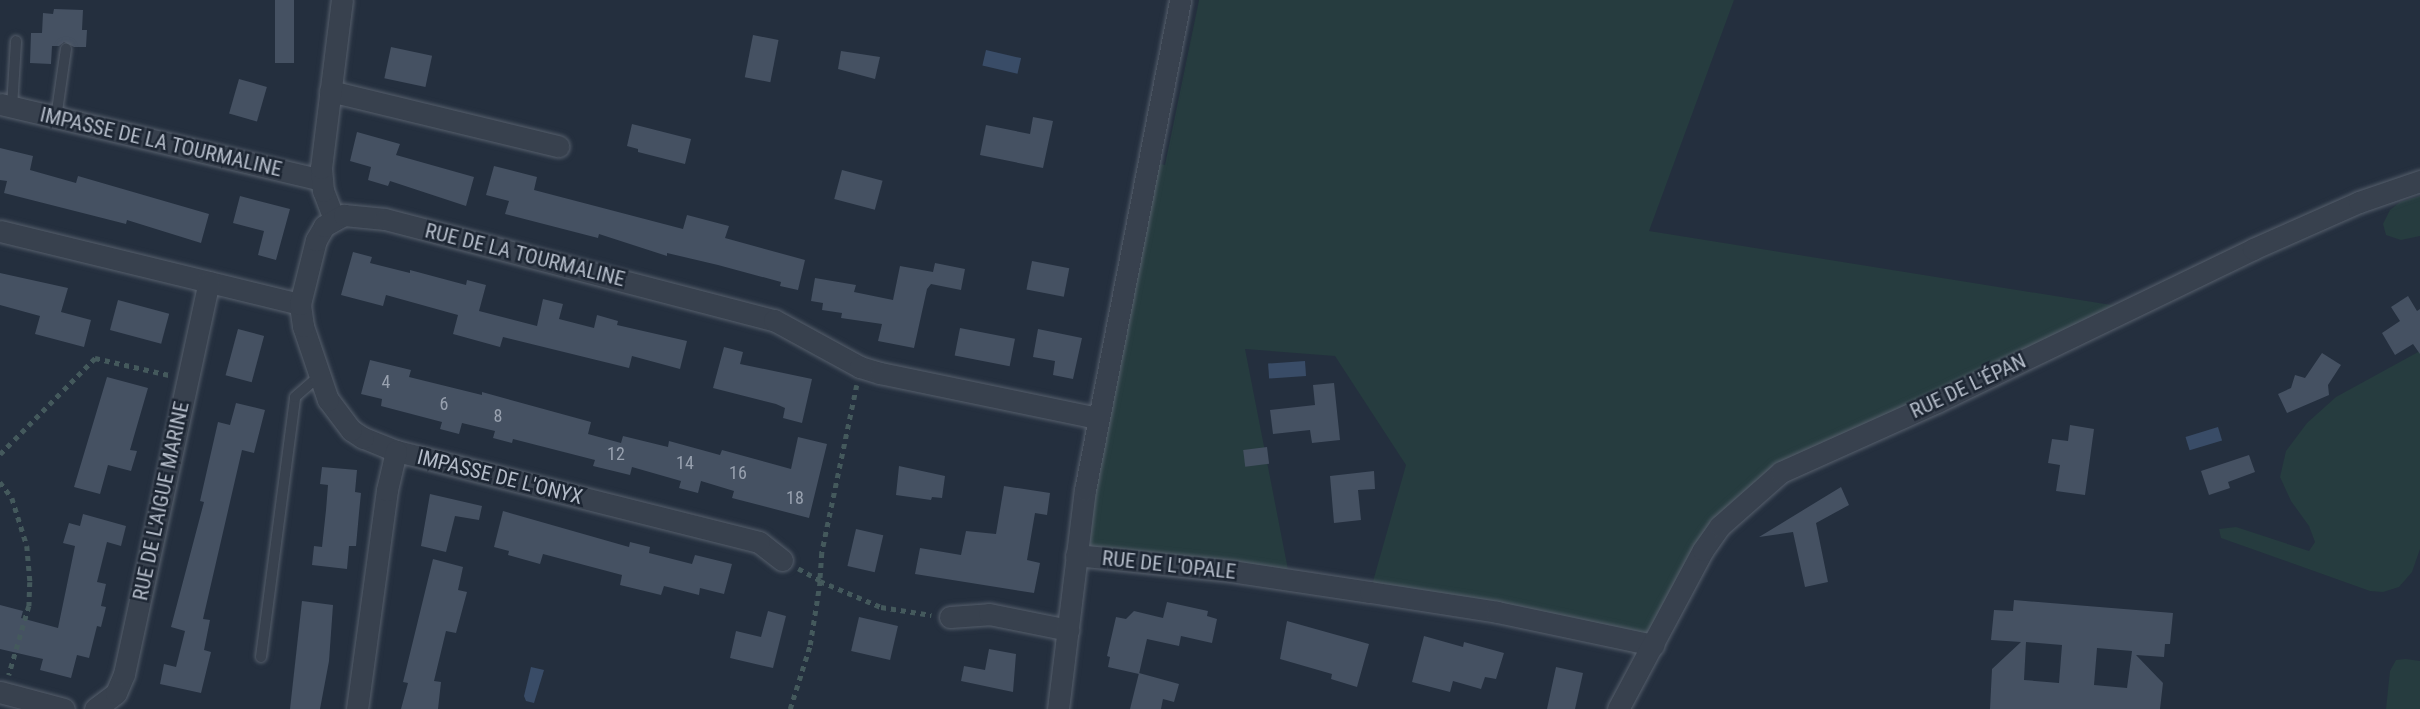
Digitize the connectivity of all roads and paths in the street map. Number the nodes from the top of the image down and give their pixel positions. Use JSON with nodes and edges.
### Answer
{"nodes":[{"id":1,"x":342,"y":0,"type":"edge"},
{"id":2,"x":1181,"y":0,"type":"edge"},
{"id":3,"x":16,"y":41,"type":"dead end"},
{"id":4,"x":66,"y":48,"type":"dead end"},
{"id":5,"x":330,"y":90,"type":"junction"},
{"id":6,"x":6,"y":106,"type":"edge"},
{"id":7,"x":56,"y":118,"type":"junction"},
{"id":8,"x":558,"y":146,"type":"dead end"},
{"id":9,"x":321,"y":180,"type":"junction"},
{"id":10,"x":2420,"y":181,"type":"edge"},
{"id":11,"x":334,"y":219,"type":"junction"},
{"id":12,"x":0,"y":231,"type":"edge"},
{"id":13,"x":209,"y":282,"type":"junction"},
{"id":14,"x":300,"y":304,"type":"junction"},
{"id":15,"x":860,"y":367,"type":"junction"},
{"id":16,"x":318,"y":377,"type":"junction"},
{"id":17,"x":187,"y":379,"type":"junction"},
{"id":18,"x":1098,"y":418,"type":"junction"},
{"id":19,"x":396,"y":451,"type":"junction"},
{"id":20,"x":0,"y":454,"type":"edge"},
{"id":21,"x":0,"y":482,"type":"edge"},
{"id":22,"x":1076,"y":555,"type":"junction"},
{"id":23,"x":782,"y":560,"type":"dead end"},
{"id":24,"x":820,"y":581,"type":"junction"},
{"id":25,"x":950,"y":617,"type":"joint"},
{"id":26,"x":1068,"y":630,"type":"junction"},
{"id":27,"x":1654,"y":645,"type":"junction"},
{"id":28,"x":261,"y":657,"type":"dead end"},
{"id":29,"x":2,"y":693,"type":"edge"},
{"id":30,"x":64,"y":709,"type":"edge"},
{"id":31,"x":95,"y":709,"type":"edge"},
{"id":32,"x":357,"y":709,"type":"edge"},
{"id":33,"x":790,"y":709,"type":"edge"},
{"id":34,"x":1058,"y":709,"type":"edge"},
{"id":35,"x":1618,"y":709,"type":"edge"}],
"edges":[{"from":1,"to":5,"type":"street"},
{"from":2,"to":18,"type":"street","name":"RUE DE L'OPALE"},
{"from":3,"to":6,"type":"lane"},
{"from":4,"to":7,"type":"lane"},
{"from":5,"to":8,"type":"street"},
{"from":5,"to":9,"type":"street"},
{"from":6,"to":7,"type":"street","name":"IMPASSE DE LA TOURMALINE"},
{"from":7,"to":9,"type":"street","name":"IMPASSE DE LA TOURMALINE"},
{"from":9,"to":11,"type":"street"},
{"from":10,"to":27,"type":"street","name":"RUE DE L'ÉPAN"},
{"from":11,"to":14,"type":"street"},
{"from":11,"to":15,"type":"street","name":"RUE DE LA TOURMALINE"},
{"from":12,"to":13,"type":"street"},
{"from":13,"to":14,"type":"street"},
{"from":13,"to":17,"type":"street","name":"RUE DE L'AIGUE MARINE"},
{"from":14,"to":16,"type":"street","name":"IMPASSE DE L'ONYX"},
{"from":15,"to":18,"type":"street","name":"RUE DE LA TOURMALINE"},
{"from":15,"to":24,"type":"path"},
{"from":16,"to":19,"type":"street","name":"IMPASSE DE L'ONYX"},
{"from":16,"to":28,"type":"lane"},
{"from":17,"to":20,"type":"path"},
{"from":17,"to":31,"type":"street","name":"RUE DE L'AIGUE MARINE"},
{"from":18,"to":22,"type":"street","name":"RUE DE L'OPALE"},
{"from":19,"to":23,"type":"street","name":"IMPASSE DE L'ONYX"},
{"from":19,"to":32,"type":"street"},
{"from":21,"to":29,"type":"path"},
{"from":22,"to":26,"type":"street"},
{"from":22,"to":27,"type":"street","name":"RUE DE L'OPALE"},
{"from":24,"to":25,"type":"path"},
{"from":24,"to":33,"type":"path"},
{"from":25,"to":26,"type":"street"},
{"from":26,"to":34,"type":"street"},
{"from":27,"to":35,"type":"street","name":"RUE DE L'ÉPAN"},
{"from":29,"to":30,"type":"street"}]}
